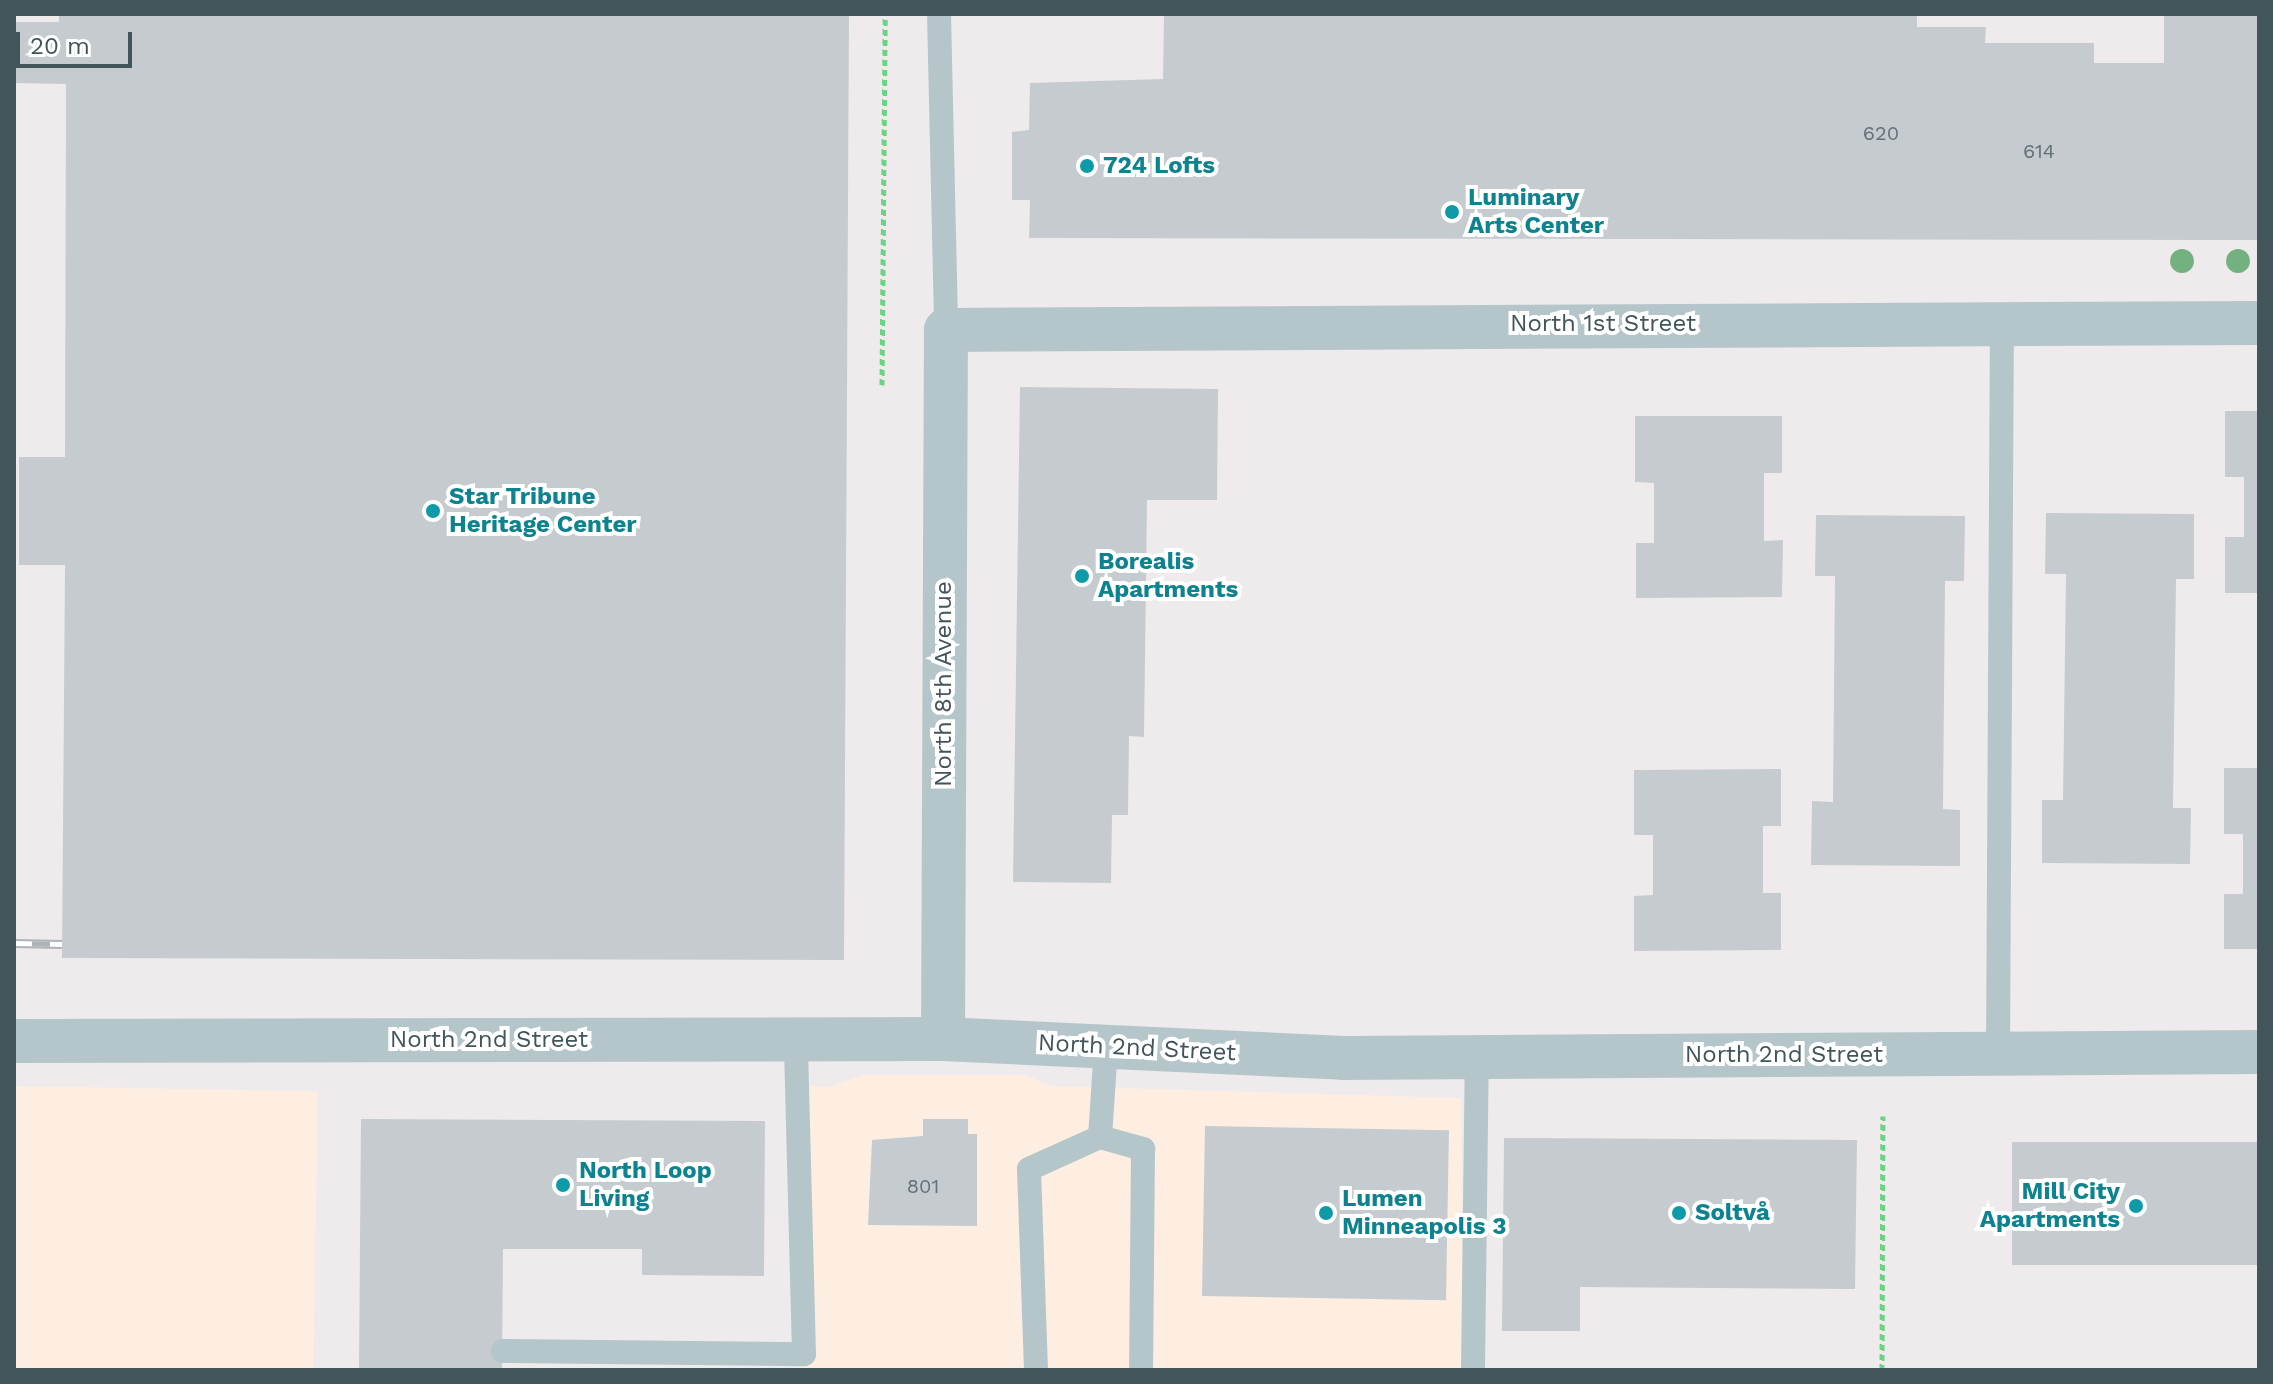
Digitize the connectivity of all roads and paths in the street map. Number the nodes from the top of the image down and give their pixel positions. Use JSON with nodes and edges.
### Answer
{"nodes":[{"id":1,"x":885,"y":14,"type":"edge"},
{"id":2,"x":939,"y":14,"type":"edge"},
{"id":3,"x":2259,"y":323,"type":"edge"},
{"id":4,"x":2002,"y":324,"type":"junction"},
{"id":5,"x":946,"y":330,"type":"junction"},
{"id":6,"x":882,"y":385,"type":"dead end"},
{"id":7,"x":796,"y":1039,"type":"junction"},
{"id":8,"x":943,"y":1039,"type":"junction"},
{"id":9,"x":14,"y":1041,"type":"edge"},
{"id":10,"x":1106,"y":1047,"type":"junction"},
{"id":11,"x":2259,"y":1052,"type":"edge"},
{"id":12,"x":1998,"y":1053,"type":"junction"},
{"id":13,"x":1477,"y":1057,"type":"junction"},
{"id":14,"x":1883,"y":1116,"type":"dead end"},
{"id":15,"x":1100,"y":1137,"type":"junction"},
{"id":16,"x":503,"y":1351,"type":"dead end"},
{"id":17,"x":1036,"y":1370,"type":"edge"},
{"id":18,"x":1141,"y":1370,"type":"edge"},
{"id":19,"x":1473,"y":1370,"type":"edge"},
{"id":20,"x":1882,"y":1370,"type":"edge"}],
"edges":[{"from":1,"to":6,"type":"path"},
{"from":2,"to":5,"type":"lane"},
{"from":3,"to":4,"type":"street","name":"North 1st Street"},
{"from":4,"to":5,"type":"street","name":"North 1st Street"},
{"from":4,"to":12,"type":"lane"},
{"from":5,"to":8,"type":"street","name":"North 8th Avenue"},
{"from":7,"to":8,"type":"street","name":"North 2nd Street"},
{"from":7,"to":9,"type":"street","name":"North 2nd Street"},
{"from":7,"to":16,"type":"lane"},
{"from":8,"to":10,"type":"street","name":"North 2nd Street"},
{"from":10,"to":13,"type":"street","name":"North 2nd Street"},
{"from":10,"to":15,"type":"lane"},
{"from":11,"to":12,"type":"street","name":"North 2nd Street"},
{"from":12,"to":13,"type":"street","name":"North 2nd Street"},
{"from":13,"to":19,"type":"lane"},
{"from":14,"to":20,"type":"path"},
{"from":15,"to":17,"type":"lane"},
{"from":15,"to":18,"type":"lane"}]}
